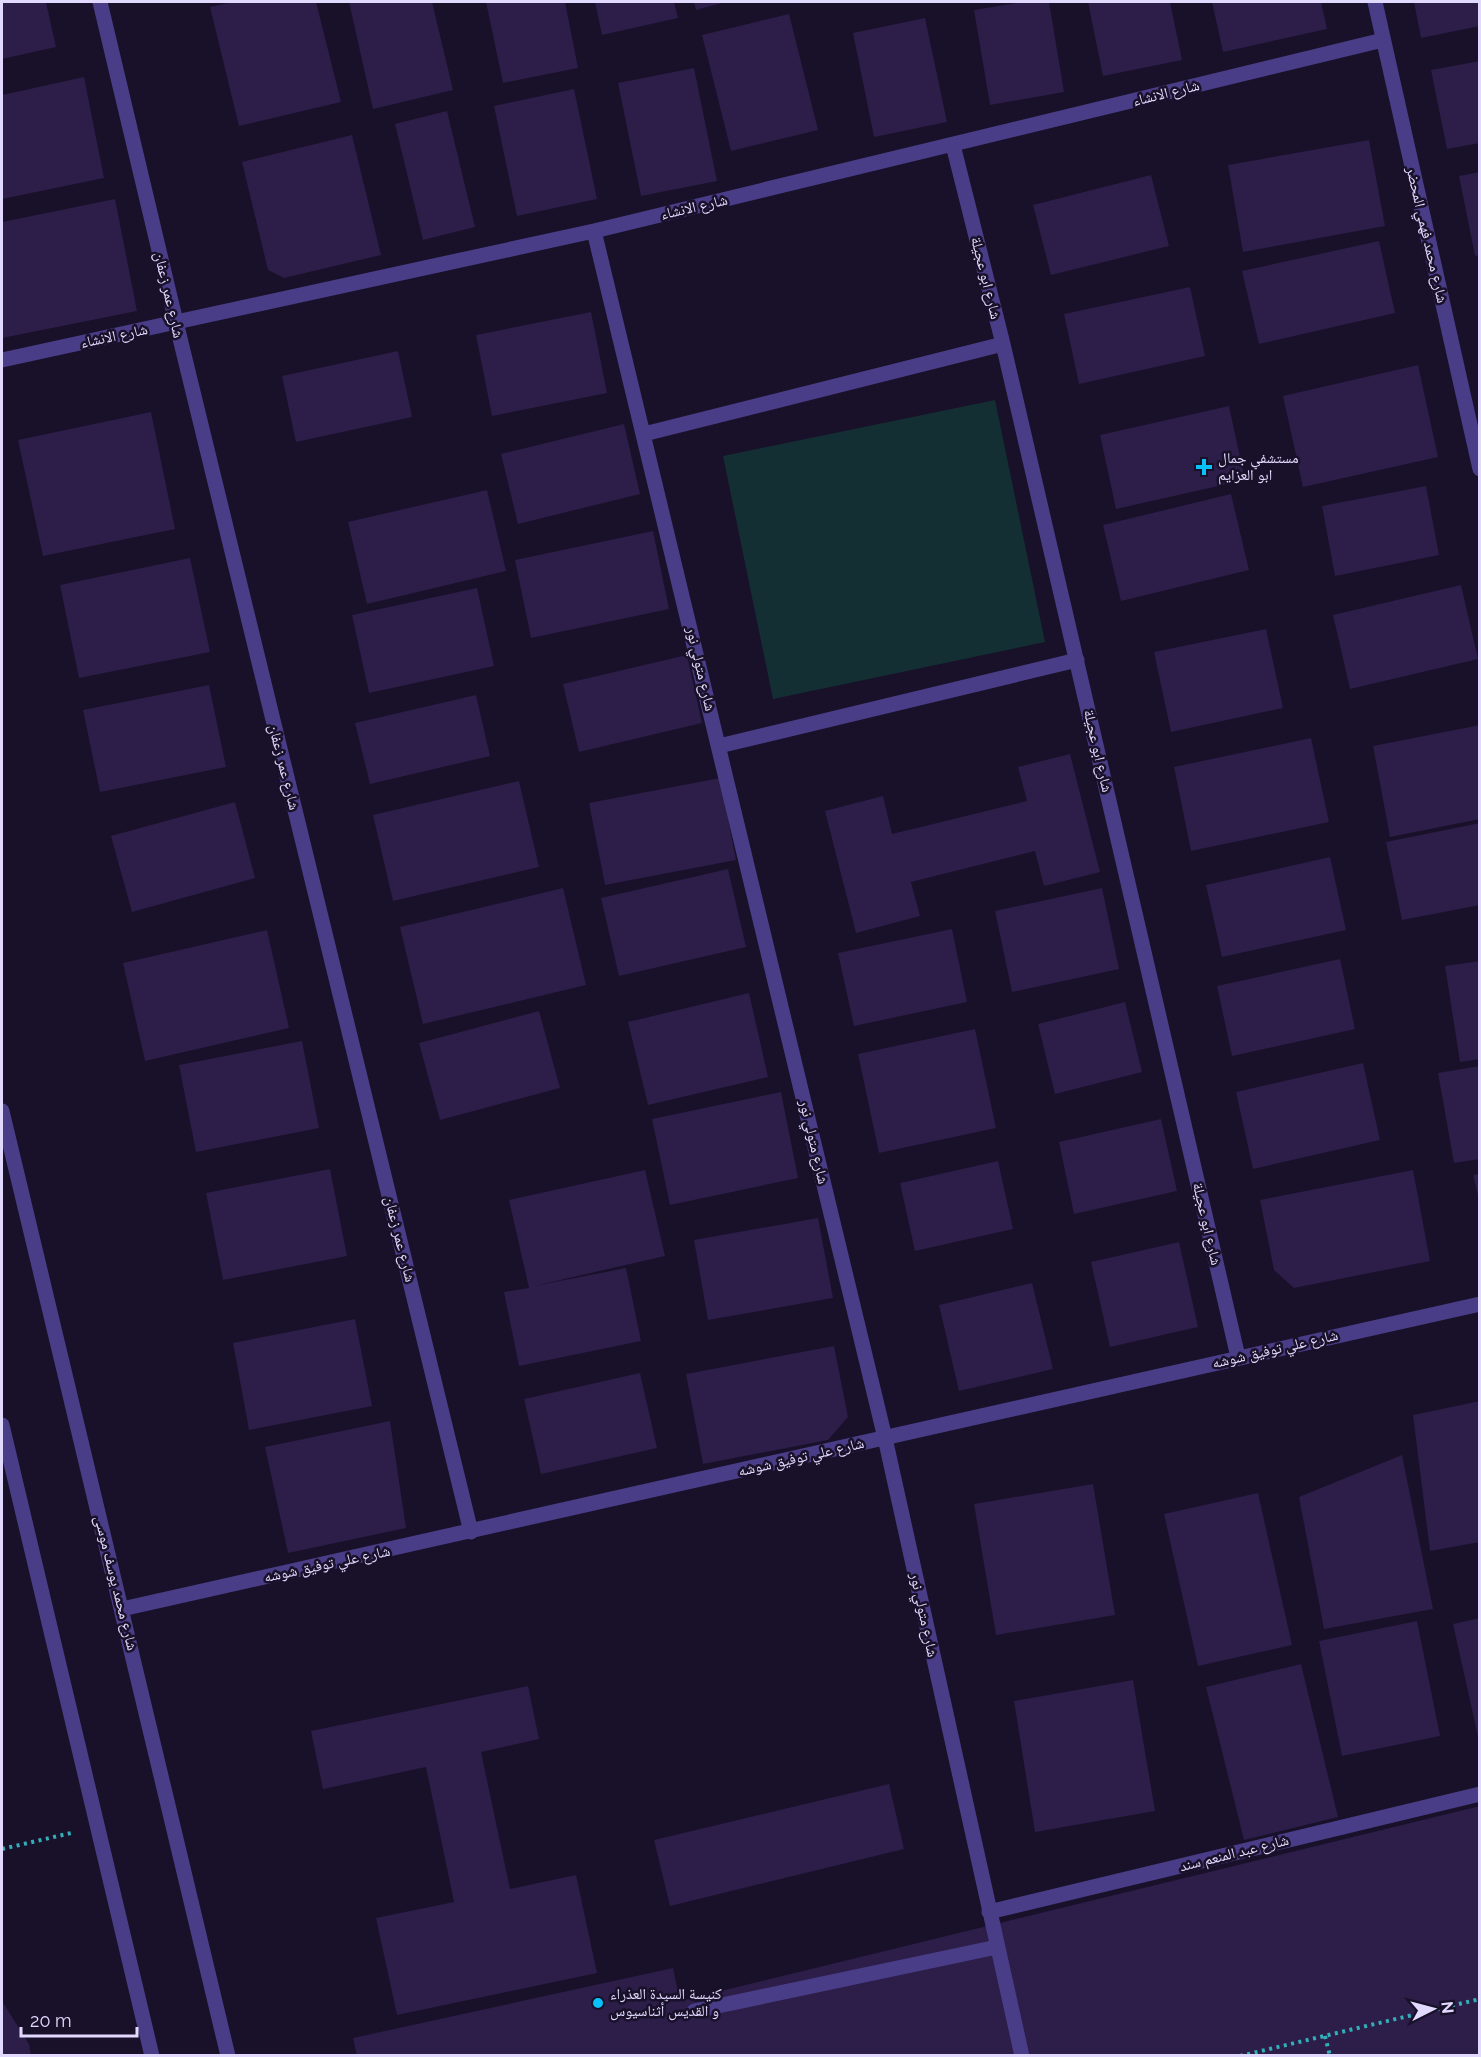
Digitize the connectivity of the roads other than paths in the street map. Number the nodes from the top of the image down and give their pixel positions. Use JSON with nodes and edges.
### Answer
{"nodes":[{"id":1,"x":100,"y":2,"type":"edge"},
{"id":2,"x":1375,"y":2,"type":"edge"},
{"id":3,"x":1383,"y":40,"type":"junction"},
{"id":4,"x":953,"y":145,"type":"junction"},
{"id":5,"x":594,"y":231,"type":"junction"},
{"id":6,"x":176,"y":322,"type":"junction"},
{"id":7,"x":1003,"y":344,"type":"junction"},
{"id":8,"x":2,"y":360,"type":"edge"},
{"id":9,"x":644,"y":434,"type":"junction"},
{"id":10,"x":1479,"y":469,"type":"edge"},
{"id":11,"x":1077,"y":660,"type":"junction"},
{"id":12,"x":719,"y":746,"type":"junction"},
{"id":13,"x":2,"y":1111,"type":"edge"},
{"id":14,"x":1479,"y":1304,"type":"edge"},
{"id":15,"x":1238,"y":1358,"type":"junction"},
{"id":16,"x":2,"y":1425,"type":"edge"},
{"id":17,"x":885,"y":1438,"type":"junction"},
{"id":18,"x":471,"y":1532,"type":"junction"},
{"id":19,"x":122,"y":1609,"type":"junction"},
{"id":20,"x":1479,"y":1794,"type":"edge"},
{"id":21,"x":989,"y":1912,"type":"junction"},
{"id":22,"x":997,"y":1947,"type":"junction"},
{"id":23,"x":694,"y":2011,"type":"dead end"},
{"id":24,"x":152,"y":2055,"type":"edge"},
{"id":25,"x":228,"y":2055,"type":"edge"},
{"id":26,"x":1022,"y":2055,"type":"edge"}],
"edges":[{"from":1,"to":6,"type":"street","name":"شارع عمر زعفان"},
{"from":2,"to":3,"type":"street","name":"شارع محمد فهمي المحضر"},
{"from":3,"to":4,"type":"street","name":"شارع الانشاء"},
{"from":3,"to":10,"type":"street","name":"شارع محمد فهمي المحضر"},
{"from":4,"to":5,"type":"street","name":"شارع الانشاء"},
{"from":4,"to":7,"type":"street","name":"شارع ابو عجيلة"},
{"from":5,"to":6,"type":"street","name":"شارع الانشاء"},
{"from":5,"to":9,"type":"street","name":"شارع متولي نور"},
{"from":6,"to":8,"type":"street","name":"شارع الانشاء"},
{"from":6,"to":18,"type":"street","name":"شارع عمر زعفان"},
{"from":7,"to":9,"type":"street"},
{"from":7,"to":11,"type":"street","name":"شارع ابو عجيلة"},
{"from":9,"to":12,"type":"street","name":"شارع متولي نور"},
{"from":11,"to":12,"type":"street"},
{"from":11,"to":15,"type":"street","name":"شارع ابو عجيلة"},
{"from":12,"to":17,"type":"street","name":"شارع متولي نور"},
{"from":13,"to":19,"type":"street","name":"شارع محمد يوسف موسى"},
{"from":14,"to":15,"type":"street","name":"شارع علي توفيق شوشه"},
{"from":15,"to":17,"type":"street","name":"شارع علي توفيق شوشه"},
{"from":16,"to":24,"type":"street"},
{"from":17,"to":18,"type":"street","name":"شارع علي توفيق شوشه"},
{"from":17,"to":21,"type":"street","name":"شارع متولي نور"},
{"from":18,"to":19,"type":"street","name":"شارع علي توفيق شوشه"},
{"from":19,"to":25,"type":"street","name":"شارع محمد يوسف موسى"},
{"from":20,"to":21,"type":"street","name":"شارع عبد المنعم سند"},
{"from":21,"to":22,"type":"street","name":"شارع متولي نور"},
{"from":22,"to":23,"type":"street"},
{"from":22,"to":26,"type":"street","name":"شارع متولي نور"}]}
